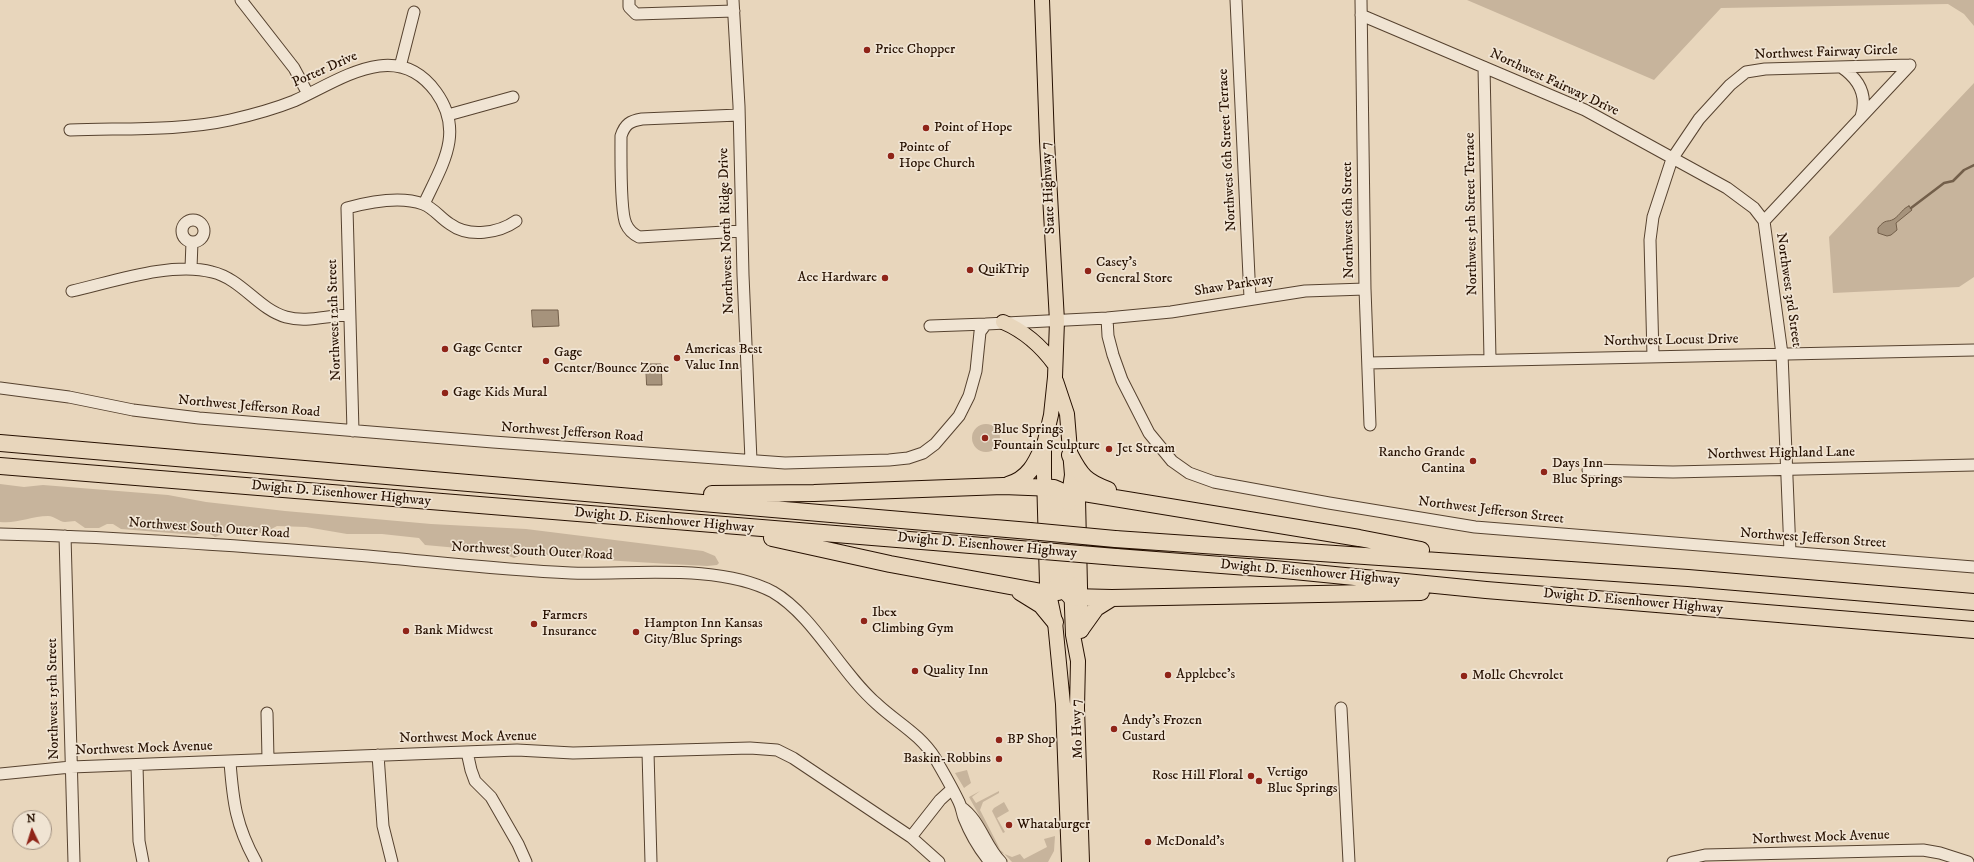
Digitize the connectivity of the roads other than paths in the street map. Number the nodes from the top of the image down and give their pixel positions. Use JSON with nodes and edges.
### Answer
{"nodes":[{"id":1,"x":241,"y":0,"type":"edge"},
{"id":2,"x":629,"y":0,"type":"edge"},
{"id":3,"x":733,"y":0,"type":"edge"},
{"id":4,"x":1042,"y":0,"type":"edge"},
{"id":5,"x":1236,"y":0,"type":"edge"},
{"id":6,"x":1361,"y":0,"type":"edge"},
{"id":7,"x":414,"y":12,"type":"dead end"},
{"id":8,"x":734,"y":12,"type":"junction"},
{"id":9,"x":1362,"y":15,"type":"junction"},
{"id":10,"x":1910,"y":65,"type":"joint"},
{"id":11,"x":400,"y":67,"type":"junction"},
{"id":12,"x":1484,"y":67,"type":"junction"},
{"id":13,"x":1841,"y":67,"type":"junction"},
{"id":14,"x":308,"y":94,"type":"junction"},
{"id":15,"x":513,"y":97,"type":"dead end"},
{"id":16,"x":448,"y":115,"type":"junction"},
{"id":17,"x":739,"y":115,"type":"junction"},
{"id":18,"x":1860,"y":119,"type":"junction"},
{"id":19,"x":70,"y":130,"type":"dead end"},
{"id":20,"x":1672,"y":159,"type":"junction"},
{"id":21,"x":424,"y":204,"type":"junction"},
{"id":22,"x":516,"y":221,"type":"dead end"},
{"id":23,"x":1764,"y":221,"type":"junction"},
{"id":24,"x":742,"y":231,"type":"junction"},
{"id":25,"x":192,"y":242,"type":"dead end"},
{"id":26,"x":191,"y":268,"type":"junction"},
{"id":27,"x":1365,"y":289,"type":"junction"},
{"id":28,"x":72,"y":291,"type":"dead end"},
{"id":29,"x":1250,"y":298,"type":"junction"},
{"id":30,"x":350,"y":315,"type":"junction"},
{"id":31,"x":1107,"y":318,"type":"junction"},
{"id":32,"x":1057,"y":321,"type":"junction"},
{"id":33,"x":1003,"y":322,"type":"junction"},
{"id":34,"x":986,"y":324,"type":"junction"},
{"id":35,"x":930,"y":326,"type":"dead end"},
{"id":36,"x":1974,"y":350,"type":"edge"},
{"id":37,"x":1782,"y":354,"type":"junction"},
{"id":38,"x":1653,"y":356,"type":"junction"},
{"id":39,"x":1490,"y":360,"type":"junction"},
{"id":40,"x":1368,"y":363,"type":"junction"},
{"id":41,"x":1055,"y":371,"type":"junction"},
{"id":42,"x":0,"y":388,"type":"edge"},
{"id":43,"x":1050,"y":415,"type":"junction"},
{"id":44,"x":1370,"y":425,"type":"dead end"},
{"id":45,"x":354,"y":431,"type":"junction"},
{"id":46,"x":0,"y":444,"type":"edge"},
{"id":47,"x":1044,"y":445,"type":"junction"},
{"id":48,"x":1070,"y":455,"type":"junction"},
{"id":49,"x":751,"y":460,"type":"junction"},
{"id":50,"x":1974,"y":465,"type":"edge"},
{"id":51,"x":0,"y":466,"type":"edge"},
{"id":52,"x":1788,"y":469,"type":"junction"},
{"id":53,"x":1588,"y":470,"type":"dead end"},
{"id":54,"x":1003,"y":486,"type":"junction"},
{"id":55,"x":1062,"y":494,"type":"junction"},
{"id":56,"x":617,"y":495,"type":"junction"},
{"id":57,"x":1116,"y":498,"type":"junction"},
{"id":58,"x":718,"y":526,"type":"junction"},
{"id":59,"x":0,"y":534,"type":"edge"},
{"id":60,"x":65,"y":536,"type":"junction"},
{"id":61,"x":1790,"y":552,"type":"junction"},
{"id":62,"x":1487,"y":564,"type":"junction"},
{"id":63,"x":1974,"y":567,"type":"edge"},
{"id":64,"x":1010,"y":586,"type":"junction"},
{"id":65,"x":1065,"y":590,"type":"junction"},
{"id":66,"x":1486,"y":590,"type":"junction"},
{"id":67,"x":1112,"y":598,"type":"junction"},
{"id":68,"x":1974,"y":602,"type":"edge"},
{"id":69,"x":1055,"y":622,"type":"junction"},
{"id":70,"x":1081,"y":629,"type":"junction"},
{"id":71,"x":1974,"y":630,"type":"edge"},
{"id":72,"x":1078,"y":661,"type":"junction"},
{"id":73,"x":1341,"y":708,"type":"dead end"},
{"id":74,"x":267,"y":713,"type":"dead end"},
{"id":75,"x":468,"y":752,"type":"junction"},
{"id":76,"x":648,"y":752,"type":"junction"},
{"id":77,"x":378,"y":755,"type":"junction"},
{"id":78,"x":268,"y":759,"type":"junction"},
{"id":79,"x":230,"y":762,"type":"junction"},
{"id":80,"x":137,"y":765,"type":"junction"},
{"id":81,"x":71,"y":767,"type":"junction"},
{"id":82,"x":0,"y":774,"type":"edge"},
{"id":83,"x":952,"y":789,"type":"junction"},
{"id":84,"x":962,"y":807,"type":"junction"},
{"id":85,"x":911,"y":837,"type":"junction"},
{"id":86,"x":74,"y":862,"type":"edge"},
{"id":87,"x":143,"y":862,"type":"edge"},
{"id":88,"x":256,"y":862,"type":"edge"},
{"id":89,"x":392,"y":862,"type":"edge"},
{"id":90,"x":526,"y":862,"type":"edge"},
{"id":91,"x":652,"y":862,"type":"edge"},
{"id":92,"x":939,"y":862,"type":"edge"},
{"id":93,"x":990,"y":862,"type":"edge"},
{"id":94,"x":1001,"y":862,"type":"edge"},
{"id":95,"x":1069,"y":862,"type":"edge"},
{"id":96,"x":1082,"y":862,"type":"edge"},
{"id":97,"x":1349,"y":862,"type":"edge"},
{"id":98,"x":1673,"y":862,"type":"edge"},
{"id":99,"x":1968,"y":862,"type":"edge"}],
"edges":[{"from":1,"to":14,"type":"street"},
{"from":2,"to":8,"type":"street"},
{"from":3,"to":8,"type":"street","name":"Northwest North Ridge Drive"},
{"from":4,"to":32,"type":"main road","name":"State Highway 7"},
{"from":5,"to":29,"type":"street","name":"Northwest 6th Street Terrace"},
{"from":6,"to":9,"type":"street","name":"Northwest 6th Street"},
{"from":7,"to":11,"type":"street"},
{"from":8,"to":17,"type":"street","name":"Northwest North Ridge Drive"},
{"from":9,"to":12,"type":"street","name":"Northwest Fairway Drive"},
{"from":9,"to":27,"type":"street","name":"Northwest 6th Street"},
{"from":10,"to":13,"type":"street","name":"Northwest Fairway Circle"},
{"from":10,"to":18,"type":"street","name":"Northwest 3rd Street"},
{"from":11,"to":14,"type":"street","name":"Porter Drive"},
{"from":11,"to":16,"type":"street","name":"Porter Drive"},
{"from":12,"to":20,"type":"street","name":"Northwest Fairway Drive"},
{"from":12,"to":39,"type":"street","name":"Northwest 5th Street Terrace"},
{"from":13,"to":18,"type":"street"},
{"from":13,"to":20,"type":"street","name":"Northwest Fairway Circle"},
{"from":14,"to":19,"type":"street","name":"Porter Drive"},
{"from":15,"to":16,"type":"street"},
{"from":16,"to":21,"type":"street","name":"Porter Drive"},
{"from":17,"to":24,"type":"street","name":"Northwest North Ridge Drive"},
{"from":17,"to":24,"type":"street"},
{"from":18,"to":23,"type":"street","name":"Northwest 3rd Street"},
{"from":20,"to":23,"type":"street","name":"Northwest Fairway Drive"},
{"from":20,"to":38,"type":"street","name":"Northwest Fairway Circle"},
{"from":21,"to":22,"type":"street"},
{"from":21,"to":30,"type":"street","name":"Northwest 12th Street"},
{"from":23,"to":37,"type":"street","name":"Northwest 3rd Street"},
{"from":24,"to":49,"type":"street","name":"Northwest North Ridge Drive"},
{"from":25,"to":26,"type":"street"},
{"from":26,"to":28,"type":"street"},
{"from":26,"to":30,"type":"street"},
{"from":27,"to":29,"type":"street","name":"Shaw Parkway"},
{"from":27,"to":40,"type":"street","name":"Northwest 6th Street"},
{"from":29,"to":31,"type":"street","name":"Shaw Parkway"},
{"from":30,"to":45,"type":"street","name":"Northwest 12th Street"},
{"from":31,"to":32,"type":"street","name":"Shaw Parkway"},
{"from":31,"to":61,"type":"street","name":"Northwest Jefferson Street"},
{"from":32,"to":33,"type":"street"},
{"from":32,"to":41,"type":"main road","name":"State Highway 7"},
{"from":33,"to":34,"type":"street"},
{"from":33,"to":41,"type":"main road"},
{"from":34,"to":35,"type":"street"},
{"from":34,"to":49,"type":"street","name":"Northwest Jefferson Road"},
{"from":36,"to":37,"type":"street","name":"Northwest Locust Drive"},
{"from":37,"to":38,"type":"street","name":"Northwest Locust Drive"},
{"from":37,"to":52,"type":"street","name":"Northwest 3rd Street"},
{"from":38,"to":39,"type":"street","name":"Northwest Locust Drive"},
{"from":39,"to":40,"type":"street","name":"Northwest Locust Drive"},
{"from":40,"to":44,"type":"street","name":"Northwest 6th Street"},
{"from":41,"to":43,"type":"main road","name":"State Highway 7"},
{"from":41,"to":48,"type":"main road"},
{"from":42,"to":45,"type":"street","name":"Northwest Jefferson Road"},
{"from":43,"to":47,"type":"main road"},
{"from":43,"to":55,"type":"main road"},
{"from":45,"to":49,"type":"street","name":"Northwest Jefferson Road"},
{"from":46,"to":56,"type":"highway","name":"Dwight D. Eisenhower Highway"},
{"from":47,"to":54,"type":"highway"},
{"from":47,"to":55,"type":"main road"},
{"from":48,"to":55,"type":"main road"},
{"from":48,"to":57,"type":"highway"},
{"from":50,"to":52,"type":"street","name":"Northwest Highland Lane"},
{"from":51,"to":58,"type":"highway","name":"Dwight D. Eisenhower Highway"},
{"from":52,"to":53,"type":"street","name":"Northwest Highland Lane"},
{"from":52,"to":61,"type":"street","name":"Northwest 3rd Street"},
{"from":54,"to":55,"type":"highway"},
{"from":54,"to":56,"type":"highway"},
{"from":55,"to":57,"type":"highway"},
{"from":55,"to":65,"type":"main road"},
{"from":55,"to":65,"type":"main road"},
{"from":55,"to":65,"type":"main road"},
{"from":56,"to":62,"type":"highway","name":"Dwight D. Eisenhower Highway","bridge":true},
{"from":57,"to":62,"type":"highway"},
{"from":58,"to":64,"type":"highway"},
{"from":58,"to":66,"type":"highway","name":"Dwight D. Eisenhower Highway","bridge":true},
{"from":59,"to":60,"type":"street","name":"Northwest South Outer Road"},
{"from":60,"to":81,"type":"street","name":"Northwest 15th Street"},
{"from":60,"to":83,"type":"street","name":"Northwest South Outer Road"},
{"from":61,"to":63,"type":"street","name":"Northwest Jefferson Street"},
{"from":62,"to":68,"type":"highway","name":"Dwight D. Eisenhower Highway"},
{"from":64,"to":65,"type":"highway"},
{"from":64,"to":69,"type":"highway"},
{"from":65,"to":67,"type":"highway"},
{"from":65,"to":69,"type":"main road","name":"Mo Hwy 7"},
{"from":65,"to":70,"type":"main road"},
{"from":65,"to":72,"type":"main road","name":"Mo Hwy 7"},
{"from":66,"to":67,"type":"highway"},
{"from":66,"to":71,"type":"highway","name":"Dwight D. Eisenhower Highway"},
{"from":67,"to":70,"type":"highway"},
{"from":69,"to":95,"type":"main road","name":"Mo Hwy 7"},
{"from":70,"to":72,"type":"main road"},
{"from":72,"to":96,"type":"main road","name":"Mo Hwy 7"},
{"from":73,"to":97,"type":"street"},
{"from":74,"to":78,"type":"street"},
{"from":75,"to":76,"type":"street","name":"Northwest Mock Avenue"},
{"from":75,"to":77,"type":"street","name":"Northwest Mock Avenue"},
{"from":75,"to":90,"type":"street"},
{"from":76,"to":85,"type":"street","name":"Northwest Mock Avenue"},
{"from":76,"to":91,"type":"street"},
{"from":77,"to":78,"type":"street","name":"Northwest Mock Avenue"},
{"from":77,"to":89,"type":"street"},
{"from":78,"to":79,"type":"street","name":"Northwest Mock Avenue"},
{"from":79,"to":80,"type":"street","name":"Northwest Mock Avenue"},
{"from":79,"to":88,"type":"street"},
{"from":80,"to":81,"type":"street","name":"Northwest Mock Avenue"},
{"from":80,"to":87,"type":"street"},
{"from":81,"to":82,"type":"street","name":"Northwest Mock Avenue"},
{"from":81,"to":86,"type":"street","name":"Northwest 15th Street"},
{"from":83,"to":84,"type":"street","name":"Northwest South Outer Road"},
{"from":83,"to":85,"type":"street"},
{"from":84,"to":93,"type":"street","name":"Northwest South Outer Road"},
{"from":84,"to":94,"type":"street","name":"Northwest South Outer Road"},
{"from":85,"to":92,"type":"street","name":"Northwest Mock Avenue"},
{"from":98,"to":99,"type":"street","name":"Northwest Mock Avenue"}]}
